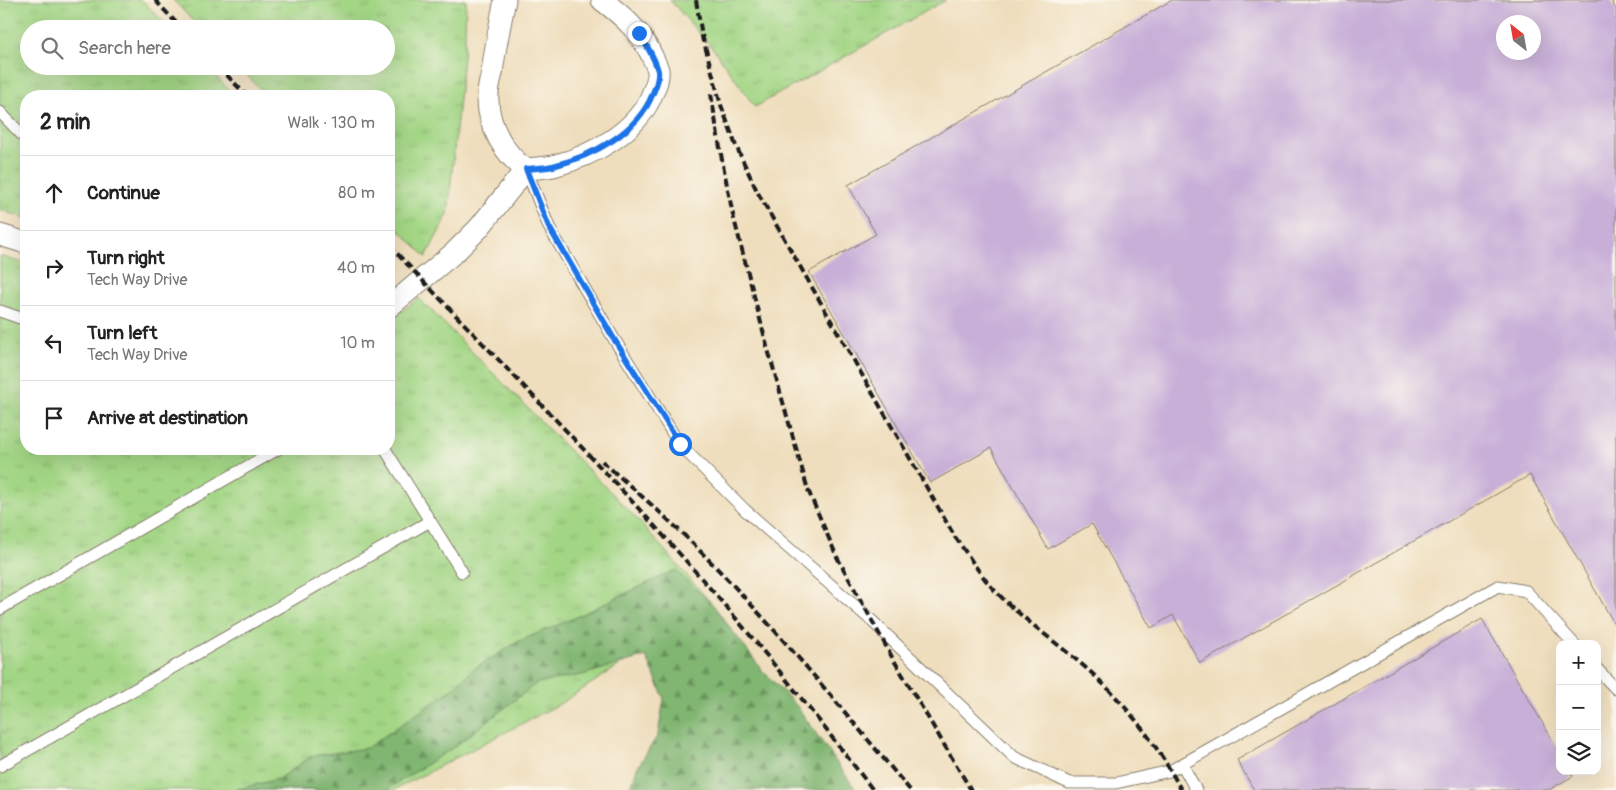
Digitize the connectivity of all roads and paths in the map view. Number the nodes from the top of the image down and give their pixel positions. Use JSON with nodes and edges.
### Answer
{"nodes":[{"id":1,"x":505,"y":0,"type":"edge"},
{"id":2,"x":602,"y":0,"type":"edge"},
{"id":3,"x":0,"y":112,"type":"edge"},
{"id":4,"x":20,"y":133,"type":"edge"},
{"id":5,"x":526,"y":169,"type":"junction"},
{"id":6,"x":0,"y":235,"type":"edge"},
{"id":7,"x":20,"y":241,"type":"edge"},
{"id":8,"x":395,"y":301,"type":"edge"},
{"id":9,"x":1,"y":312,"type":"edge"},
{"id":10,"x":20,"y":318,"type":"edge"},
{"id":11,"x":268,"y":455,"type":"edge"},
{"id":12,"x":389,"y":455,"type":"edge"},
{"id":13,"x":430,"y":521,"type":"junction"},
{"id":14,"x":462,"y":572,"type":"dead end"},
{"id":15,"x":0,"y":609,"type":"edge"},
{"id":16,"x":1570,"y":640,"type":"edge"},
{"id":17,"x":1601,"y":673,"type":"edge"},
{"id":18,"x":1616,"y":689,"type":"edge"},
{"id":19,"x":1182,"y":764,"type":"junction"},
{"id":20,"x":0,"y":766,"type":"edge"},
{"id":21,"x":1196,"y":790,"type":"edge"}],
"edges":[{"from":1,"to":5,"type":"street"},
{"from":2,"to":5,"type":"street"},
{"from":3,"to":4,"type":"lane"},
{"from":5,"to":8,"type":"street"},
{"from":5,"to":19,"type":"lane"},
{"from":6,"to":7,"type":"street"},
{"from":9,"to":10,"type":"lane"},
{"from":11,"to":15,"type":"lane"},
{"from":12,"to":13,"type":"lane"},
{"from":13,"to":14,"type":"lane"},
{"from":13,"to":20,"type":"lane"},
{"from":16,"to":19,"type":"lane"},
{"from":17,"to":18,"type":"lane"},
{"from":19,"to":21,"type":"lane"}]}
